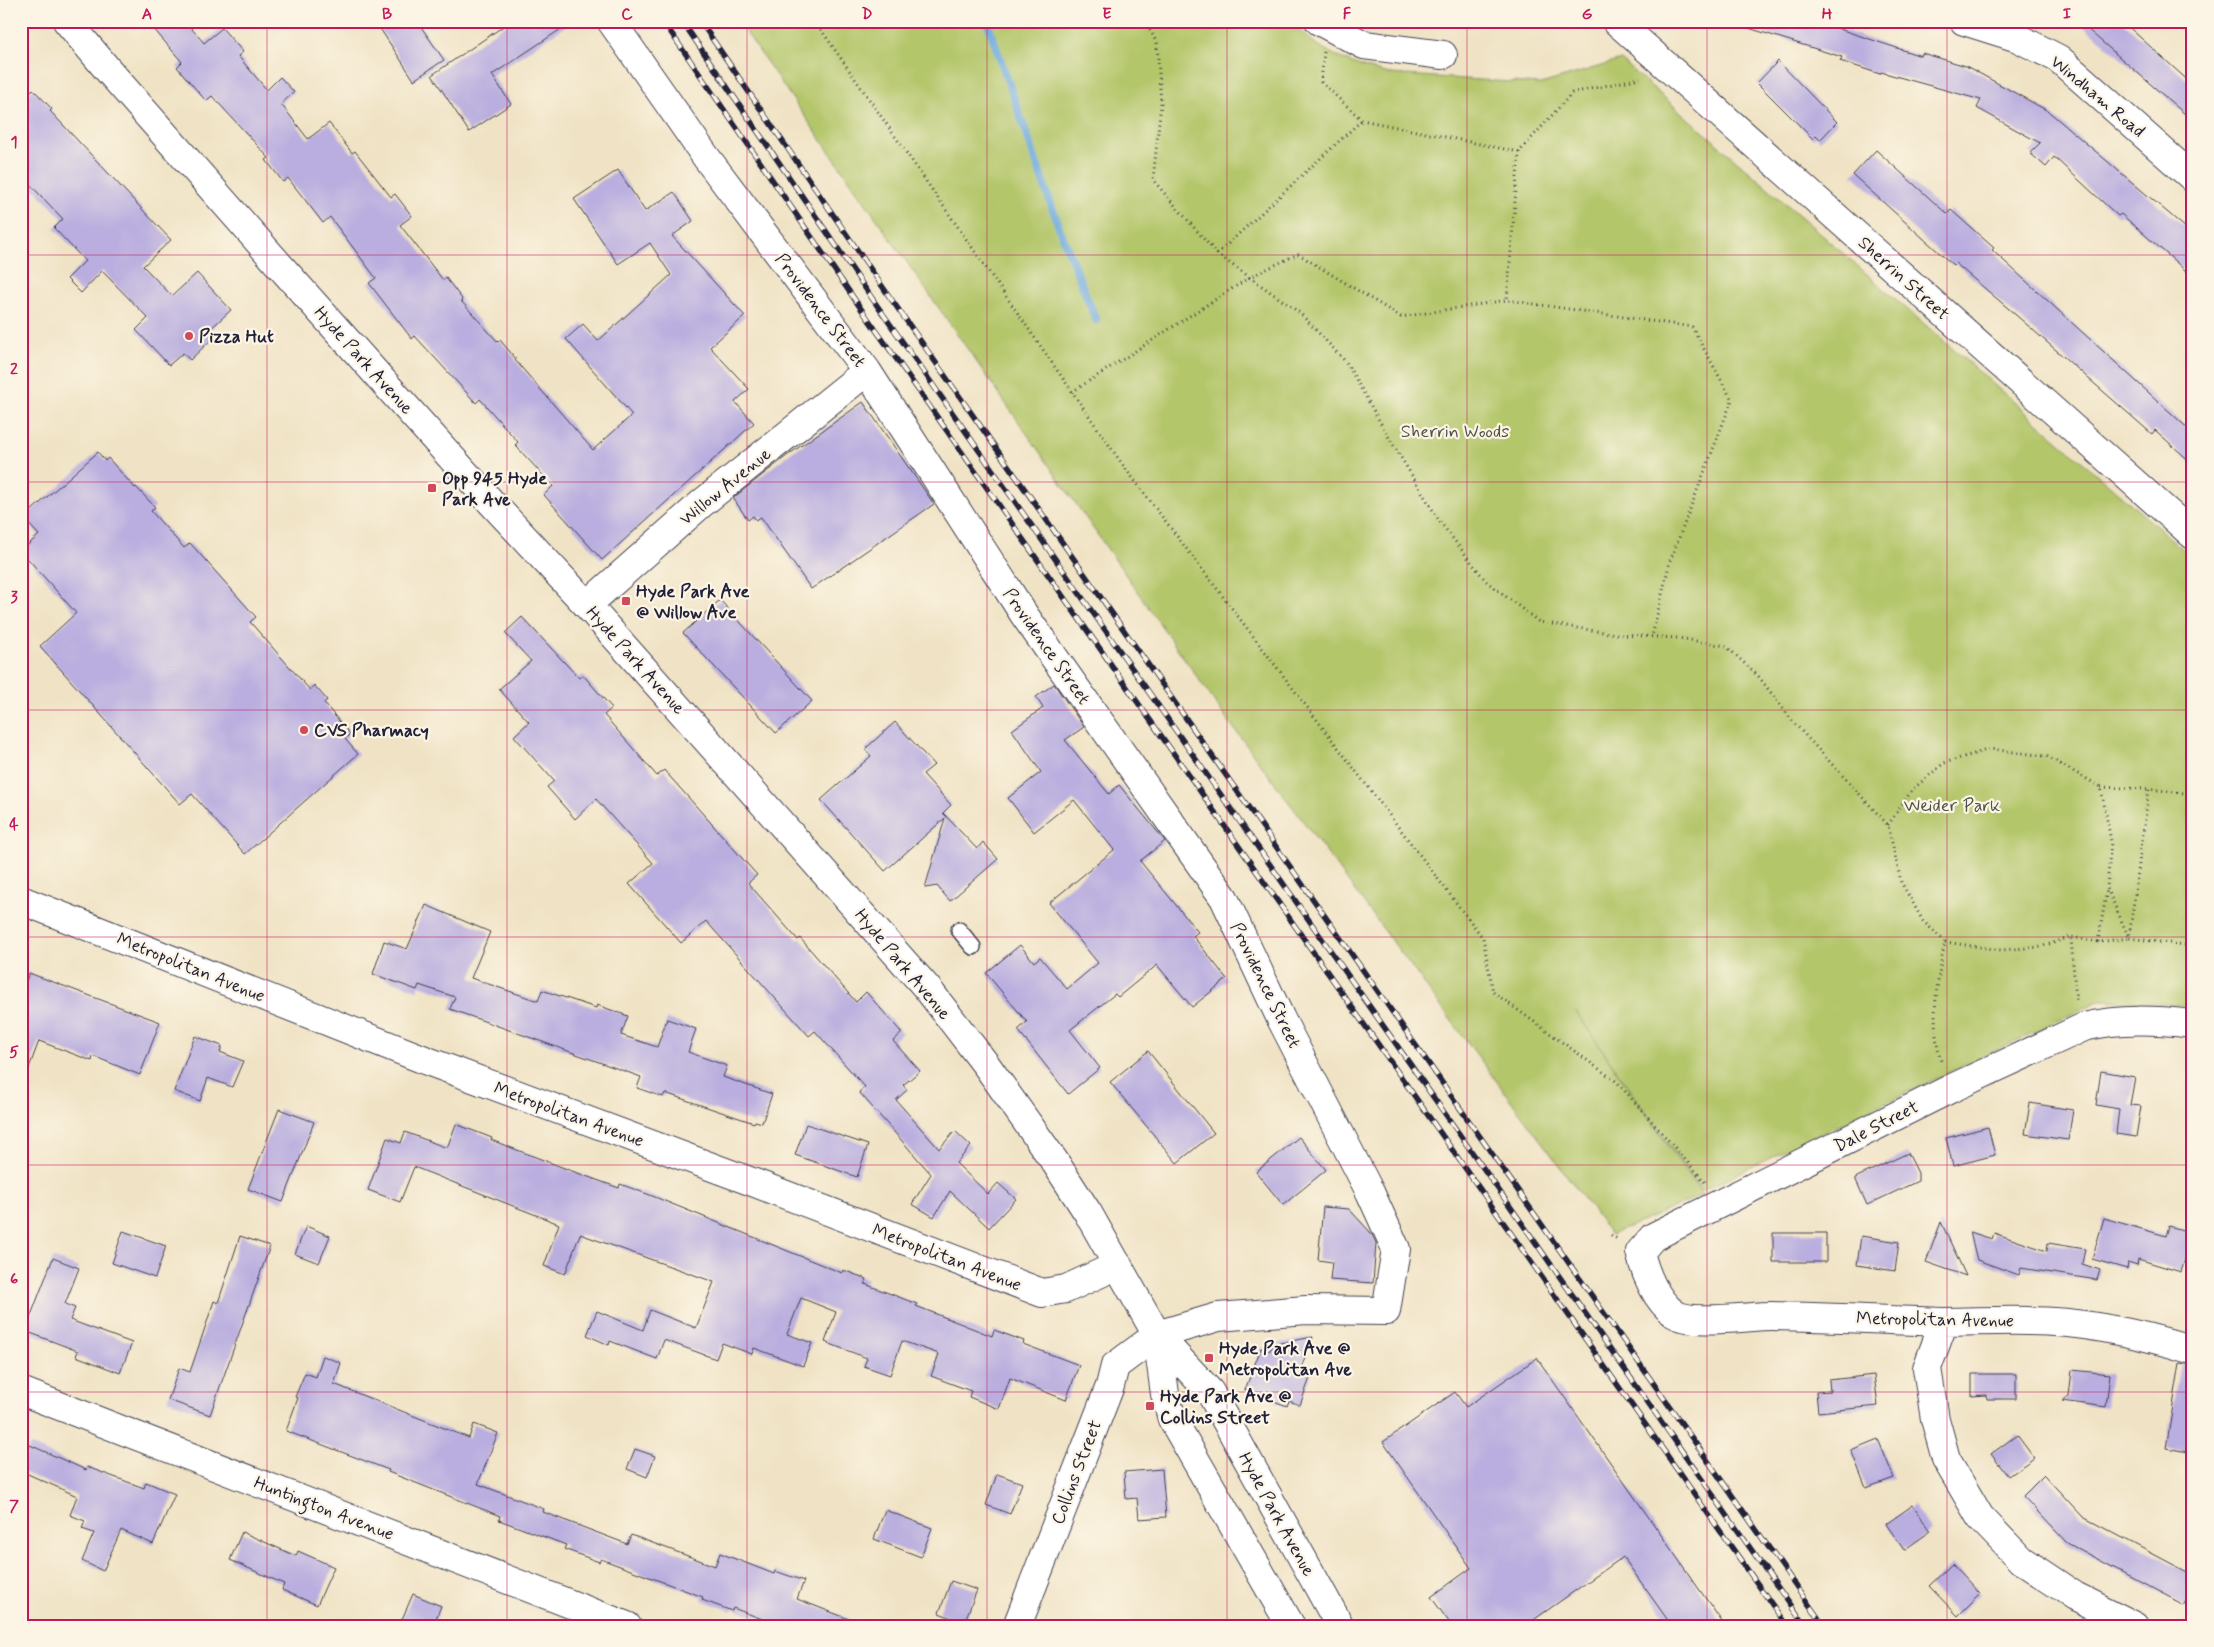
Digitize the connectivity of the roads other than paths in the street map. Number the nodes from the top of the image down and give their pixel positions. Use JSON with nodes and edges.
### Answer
{"nodes":[{"id":1,"x":67,"y":21,"type":"edge"},
{"id":2,"x":611,"y":21,"type":"edge"},
{"id":3,"x":1616,"y":21,"type":"edge"},
{"id":4,"x":1964,"y":21,"type":"edge"},
{"id":5,"x":1323,"y":23,"type":"edge"},
{"id":6,"x":1443,"y":56,"type":"dead end"},
{"id":7,"x":2193,"y":178,"type":"edge"},
{"id":8,"x":867,"y":371,"type":"junction"},
{"id":9,"x":2193,"y":535,"type":"edge"},
{"id":10,"x":587,"y":605,"type":"junction"},
{"id":11,"x":21,"y":900,"type":"edge"},
{"id":12,"x":959,"y":930,"type":"dead end"},
{"id":13,"x":973,"y":947,"type":"dead end"},
{"id":14,"x":2193,"y":1024,"type":"edge"},
{"id":15,"x":1118,"y":1265,"type":"junction"},
{"id":16,"x":1675,"y":1314,"type":"joint"},
{"id":17,"x":1944,"y":1322,"type":"junction"},
{"id":18,"x":1157,"y":1335,"type":"junction"},
{"id":19,"x":2193,"y":1350,"type":"edge"},
{"id":20,"x":21,"y":1392,"type":"edge"},
{"id":21,"x":627,"y":1626,"type":"edge"},
{"id":22,"x":1017,"y":1626,"type":"edge"},
{"id":23,"x":1291,"y":1626,"type":"edge"},
{"id":24,"x":1340,"y":1626,"type":"edge"},
{"id":25,"x":2135,"y":1626,"type":"edge"}],
"edges":[{"from":1,"to":10,"type":"street","name":"Hyde Park Avenue"},
{"from":2,"to":8,"type":"street","name":"Providence Street"},
{"from":3,"to":9,"type":"street","name":"Sherrin Street"},
{"from":4,"to":7,"type":"street","name":"Windham Road"},
{"from":5,"to":6,"type":"street"},
{"from":8,"to":10,"type":"street","name":"Willow Avenue"},
{"from":8,"to":18,"type":"street","name":"Providence Street"},
{"from":10,"to":15,"type":"street","name":"Hyde Park Avenue"},
{"from":11,"to":15,"type":"street","name":"Metropolitan Avenue"},
{"from":12,"to":13,"type":"lane"},
{"from":14,"to":16,"type":"street","name":"Dale Street"},
{"from":15,"to":18,"type":"street","name":"Hyde Park Avenue"},
{"from":16,"to":17,"type":"street","name":"Metropolitan Avenue"},
{"from":17,"to":19,"type":"street","name":"Metropolitan Avenue"},
{"from":17,"to":25,"type":"street"},
{"from":18,"to":22,"type":"street","name":"Collins Street"},
{"from":18,"to":23,"type":"street","name":"Hyde Park Avenue"},
{"from":18,"to":24,"type":"street","name":"Hyde Park Avenue"},
{"from":20,"to":21,"type":"street","name":"Huntington Avenue"}]}
